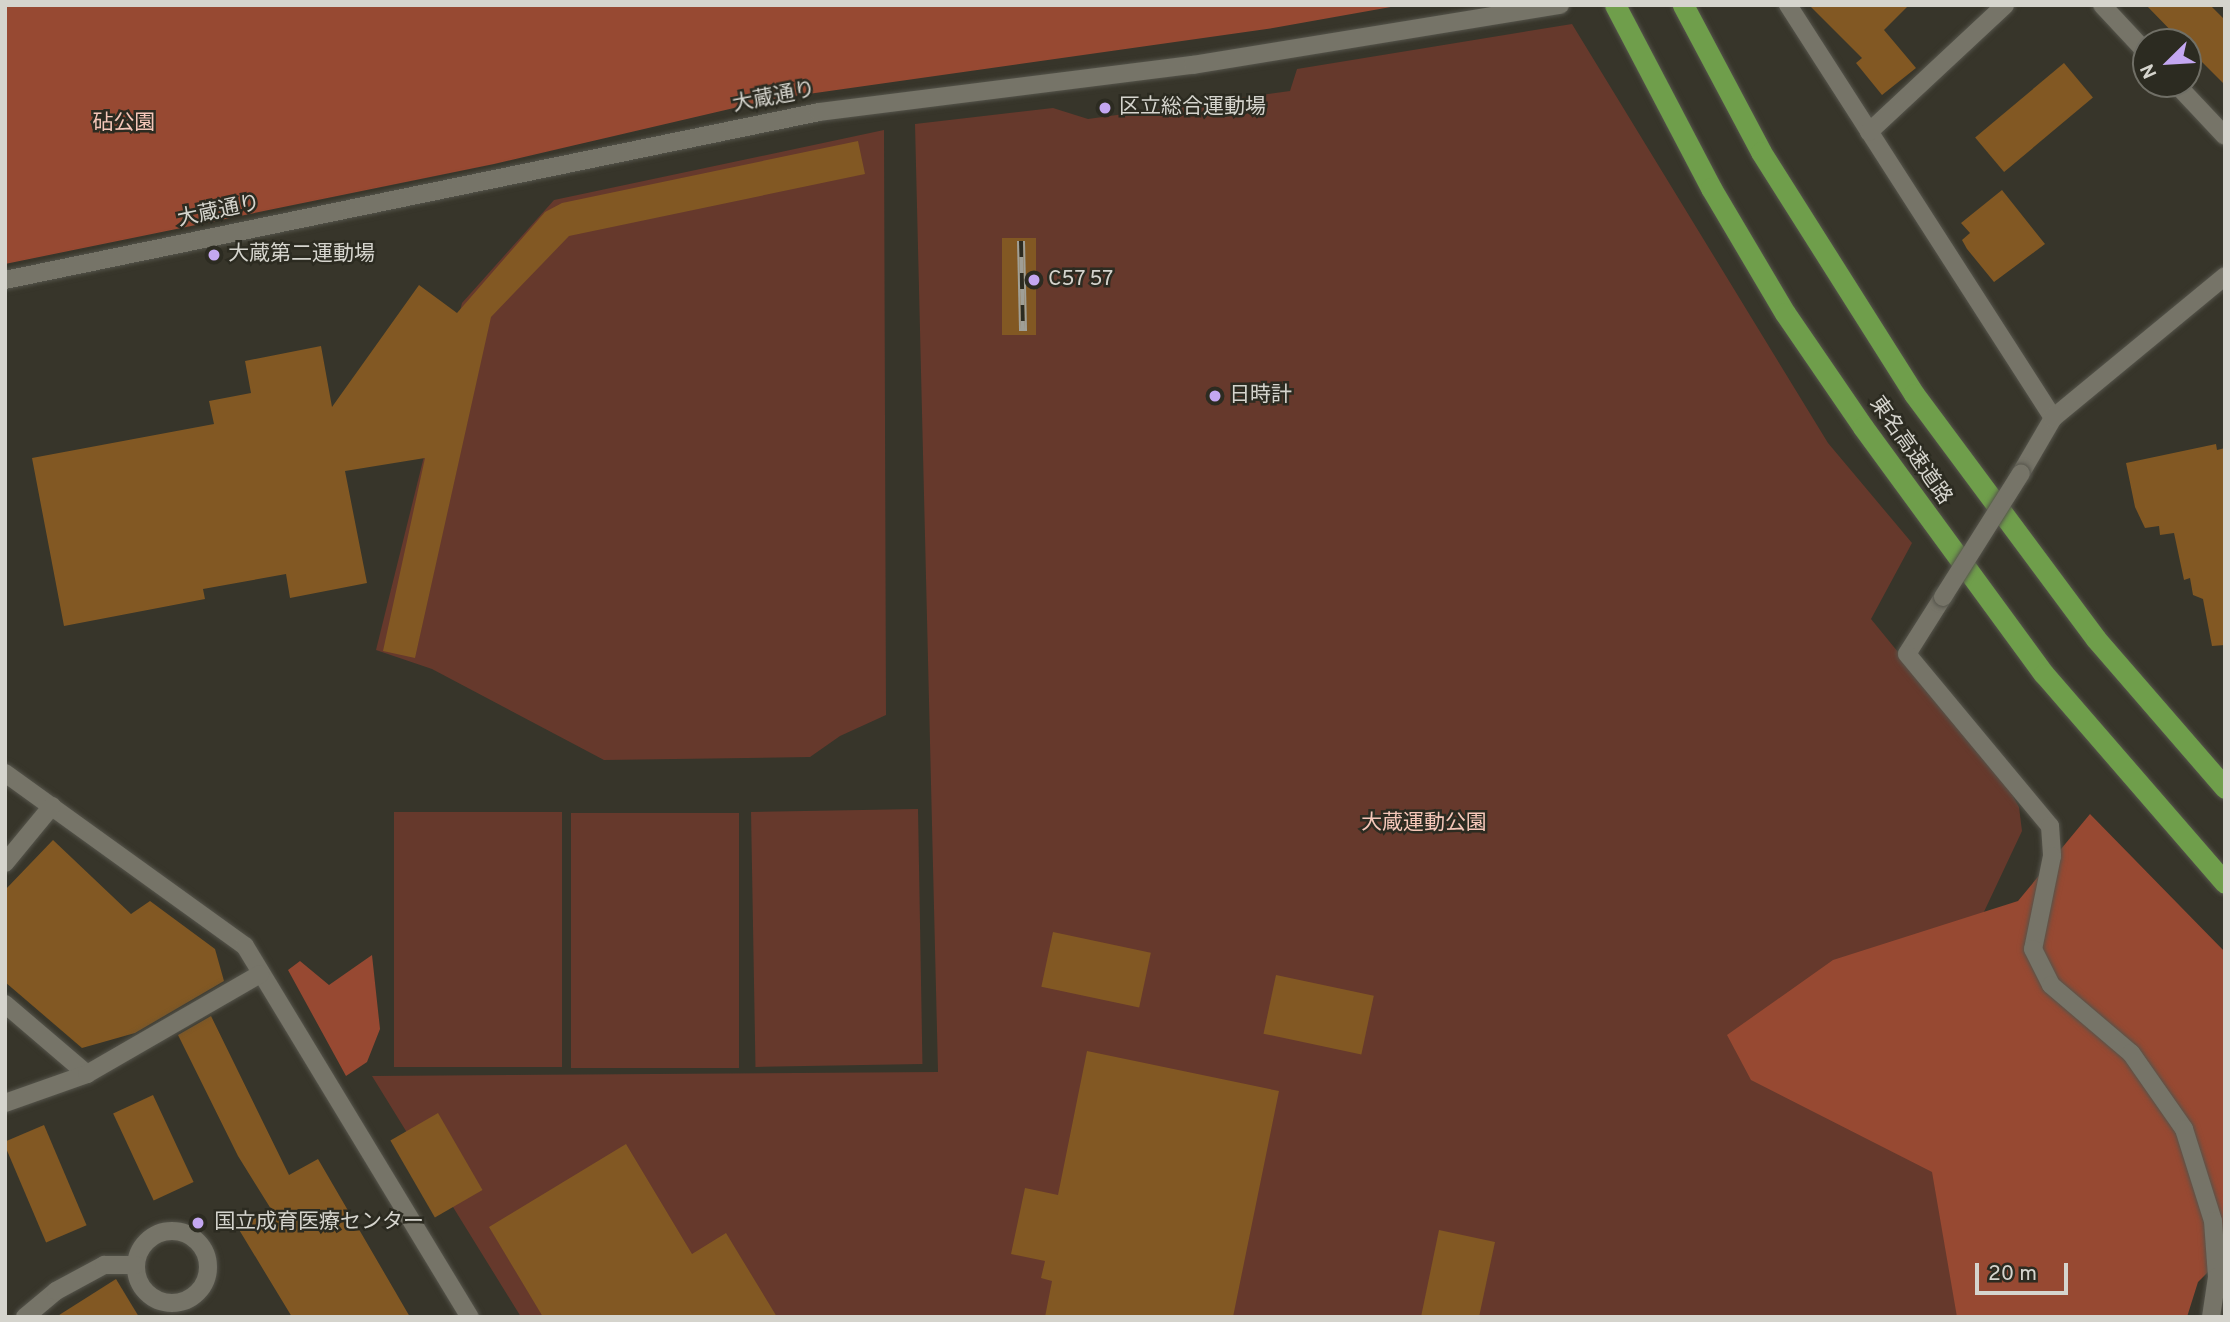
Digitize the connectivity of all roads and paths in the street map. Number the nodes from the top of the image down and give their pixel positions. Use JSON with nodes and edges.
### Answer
{"nodes":[{"id":1,"x":1560,"y":5,"type":"edge"},
{"id":2,"x":1615,"y":5,"type":"edge"},
{"id":3,"x":1682,"y":5,"type":"edge"},
{"id":4,"x":1788,"y":5,"type":"edge"},
{"id":5,"x":2005,"y":5,"type":"edge"},
{"id":6,"x":2102,"y":5,"type":"edge"},
{"id":7,"x":2132,"y":37,"type":"edge"},
{"id":8,"x":2189,"y":98,"type":"edge"},
{"id":9,"x":1869,"y":132,"type":"junction"},
{"id":10,"x":2225,"y":136,"type":"edge"},
{"id":11,"x":2225,"y":276,"type":"edge"},
{"id":12,"x":5,"y":280,"type":"edge"},
{"id":13,"x":2053,"y":418,"type":"junction"},
{"id":14,"x":5,"y":773,"type":"edge"},
{"id":15,"x":2225,"y":788,"type":"edge"},
{"id":16,"x":52,"y":806,"type":"junction"},
{"id":17,"x":5,"y":863,"type":"edge"},
{"id":18,"x":2225,"y":883,"type":"edge"},
{"id":19,"x":260,"y":974,"type":"junction"},
{"id":20,"x":5,"y":1004,"type":"edge"},
{"id":21,"x":87,"y":1074,"type":"junction"},
{"id":22,"x":5,"y":1103,"type":"edge"},
{"id":23,"x":136,"y":1265,"type":"junction"},
{"id":24,"x":25,"y":1317,"type":"edge"},
{"id":25,"x":470,"y":1317,"type":"edge"},
{"id":26,"x":2211,"y":1317,"type":"edge"}],
"edges":[{"from":1,"to":12,"type":"street","name":"大蔵通り"},
{"from":2,"to":18,"type":"highway","name":"東名高速道路"},
{"from":3,"to":15,"type":"highway","name":"東名高速道路"},
{"from":4,"to":9,"type":"street"},
{"from":5,"to":9,"type":"street"},
{"from":6,"to":7,"type":"street"},
{"from":8,"to":10,"type":"street"},
{"from":9,"to":13,"type":"street"},
{"from":11,"to":13,"type":"street"},
{"from":13,"to":26,"type":"street","bridge":true},
{"from":14,"to":16,"type":"street"},
{"from":16,"to":17,"type":"street"},
{"from":16,"to":19,"type":"street"},
{"from":19,"to":21,"type":"street"},
{"from":19,"to":25,"type":"street"},
{"from":20,"to":21,"type":"street"},
{"from":21,"to":22,"type":"street"},
{"from":23,"to":23,"type":"street"},
{"from":23,"to":24,"type":"street"}]}
